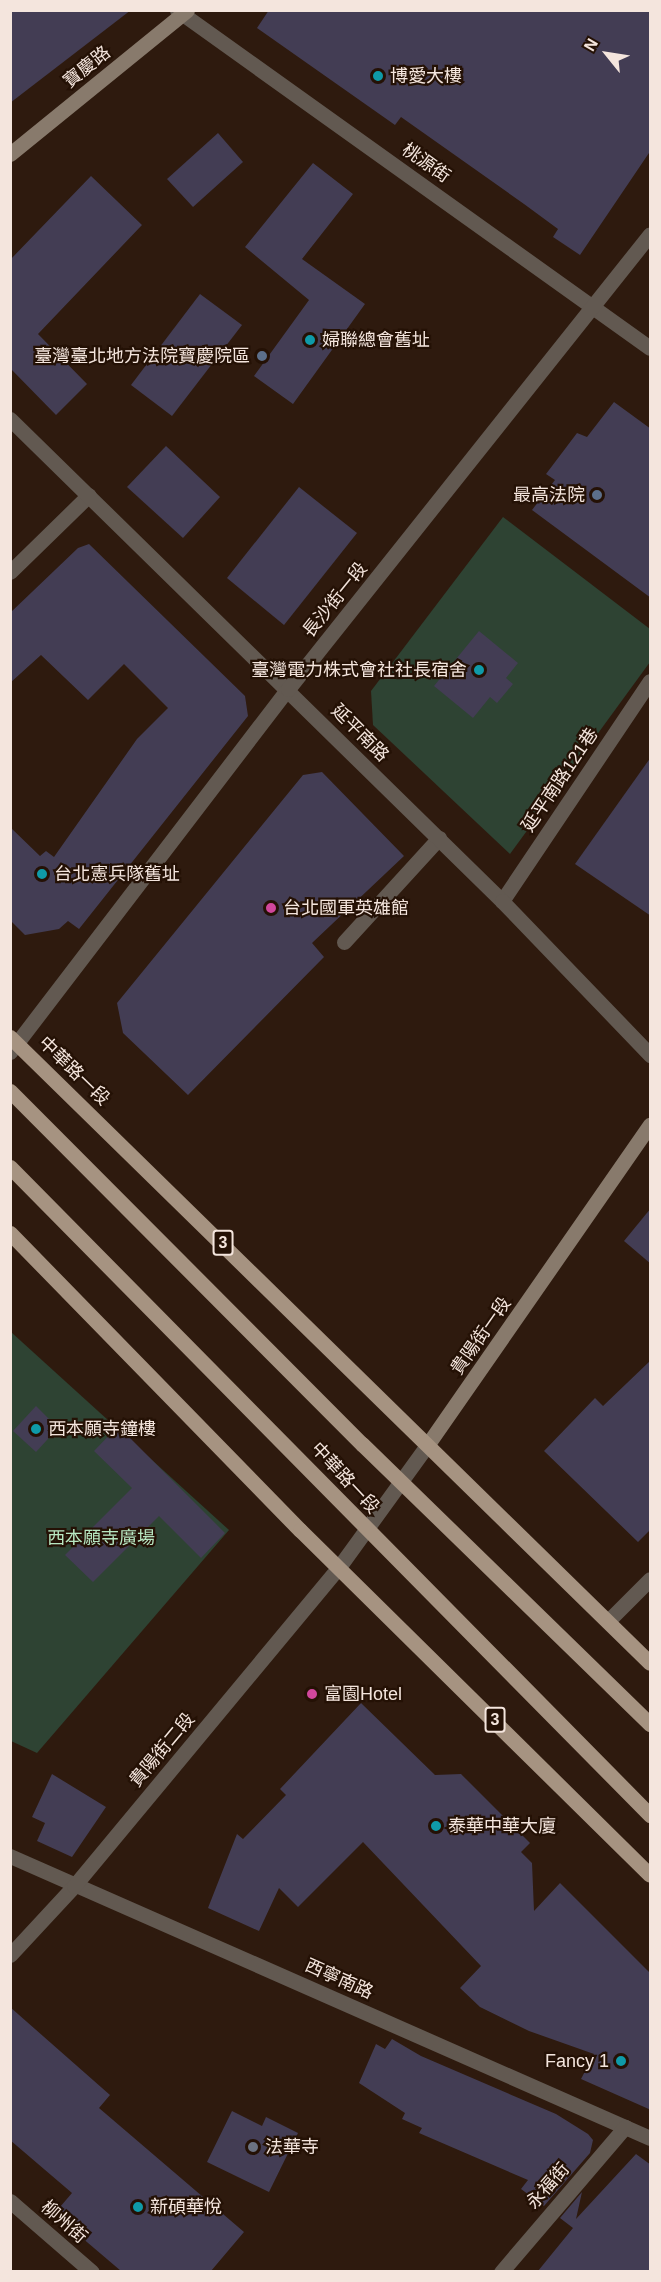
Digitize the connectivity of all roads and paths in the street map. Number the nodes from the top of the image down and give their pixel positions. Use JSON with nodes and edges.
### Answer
{"nodes":[{"id":1,"x":182,"y":12,"type":"edge"},
{"id":2,"x":10,"y":154,"type":"edge"},
{"id":3,"x":651,"y":234,"type":"edge"},
{"id":4,"x":595,"y":307,"type":"junction"},
{"id":5,"x":651,"y":348,"type":"edge"},
{"id":6,"x":10,"y":419,"type":"edge"},
{"id":7,"x":89,"y":495,"type":"junction"},
{"id":8,"x":10,"y":572,"type":"edge"},
{"id":9,"x":651,"y":681,"type":"edge"},
{"id":10,"x":288,"y":690,"type":"junction"},
{"id":11,"x":439,"y":838,"type":"junction"},
{"id":12,"x":502,"y":901,"type":"junction"},
{"id":13,"x":344,"y":942,"type":"dead end"},
{"id":14,"x":13,"y":1044,"type":"edge"},
{"id":15,"x":651,"y":1055,"type":"edge"},
{"id":16,"x":10,"y":1091,"type":"edge"},
{"id":17,"x":651,"y":1124,"type":"edge"},
{"id":18,"x":10,"y":1167,"type":"edge"},
{"id":19,"x":10,"y":1233,"type":"edge"},
{"id":20,"x":428,"y":1444,"type":"junction"},
{"id":21,"x":402,"y":1480,"type":"junction"},
{"id":22,"x":367,"y":1530,"type":"junction"},
{"id":23,"x":339,"y":1567,"type":"junction"},
{"id":24,"x":651,"y":1579,"type":"edge"},
{"id":25,"x":608,"y":1621,"type":"junction"},
{"id":26,"x":651,"y":1664,"type":"edge"},
{"id":27,"x":651,"y":1724,"type":"edge"},
{"id":28,"x":651,"y":1815,"type":"edge"},
{"id":29,"x":10,"y":1856,"type":"edge"},
{"id":30,"x":651,"y":1875,"type":"edge"},
{"id":31,"x":74,"y":1886,"type":"junction"},
{"id":32,"x":10,"y":1956,"type":"edge"},
{"id":33,"x":625,"y":2127,"type":"junction"},
{"id":34,"x":651,"y":2138,"type":"edge"},
{"id":35,"x":10,"y":2201,"type":"edge"},
{"id":36,"x":92,"y":2271,"type":"edge"},
{"id":37,"x":501,"y":2271,"type":"edge"}],
"edges":[{"from":1,"to":2,"type":"street","name":"寶慶路"},
{"from":1,"to":4,"type":"street","name":"桃源街"},
{"from":3,"to":4,"type":"street","name":"長沙街一段"},
{"from":4,"to":5,"type":"street","name":"桃源街"},
{"from":4,"to":10,"type":"street","name":"長沙街一段"},
{"from":6,"to":7,"type":"street","name":"延平南路"},
{"from":7,"to":8,"type":"street"},
{"from":7,"to":10,"type":"street","name":"延平南路"},
{"from":9,"to":12,"type":"street","name":"延平南路121巷"},
{"from":10,"to":11,"type":"street","name":"延平南路"},
{"from":10,"to":14,"type":"street","name":"長沙街一段"},
{"from":11,"to":12,"type":"street","name":"延平南路"},
{"from":11,"to":13,"type":"street"},
{"from":12,"to":15,"type":"street","name":"延平南路"},
{"from":14,"to":20,"type":"main road","name":"中華路一段","number":"3"},
{"from":16,"to":21,"type":"main road","name":"中華路一段","number":"3"},
{"from":17,"to":20,"type":"street","name":"貴陽街一段"},
{"from":18,"to":22,"type":"main road","name":"中華路一段","number":"3"},
{"from":19,"to":23,"type":"main road","number":"3"},
{"from":20,"to":21,"type":"street","name":"貴陽街一段"},
{"from":20,"to":25,"type":"main road","name":"中華路一段","number":"3"},
{"from":21,"to":22,"type":"street","name":"貴陽街一段"},
{"from":21,"to":27,"type":"main road","name":"中華路一段","number":"3"},
{"from":22,"to":23,"type":"street","name":"貴陽街一段"},
{"from":22,"to":28,"type":"main road","name":"中華路一段","number":"3"},
{"from":23,"to":30,"type":"main road","number":"3"},
{"from":23,"to":31,"type":"street","name":"貴陽街二段"},
{"from":24,"to":25,"type":"street"},
{"from":25,"to":26,"type":"main road","name":"中華路一段","number":"3"},
{"from":29,"to":31,"type":"street","name":"西寧南路"},
{"from":31,"to":32,"type":"street","name":"貴陽街二段"},
{"from":31,"to":33,"type":"street","name":"西寧南路"},
{"from":33,"to":34,"type":"street","name":"西寧南路"},
{"from":33,"to":37,"type":"street","name":"永福街"},
{"from":35,"to":36,"type":"street","name":"柳州街"}]}
